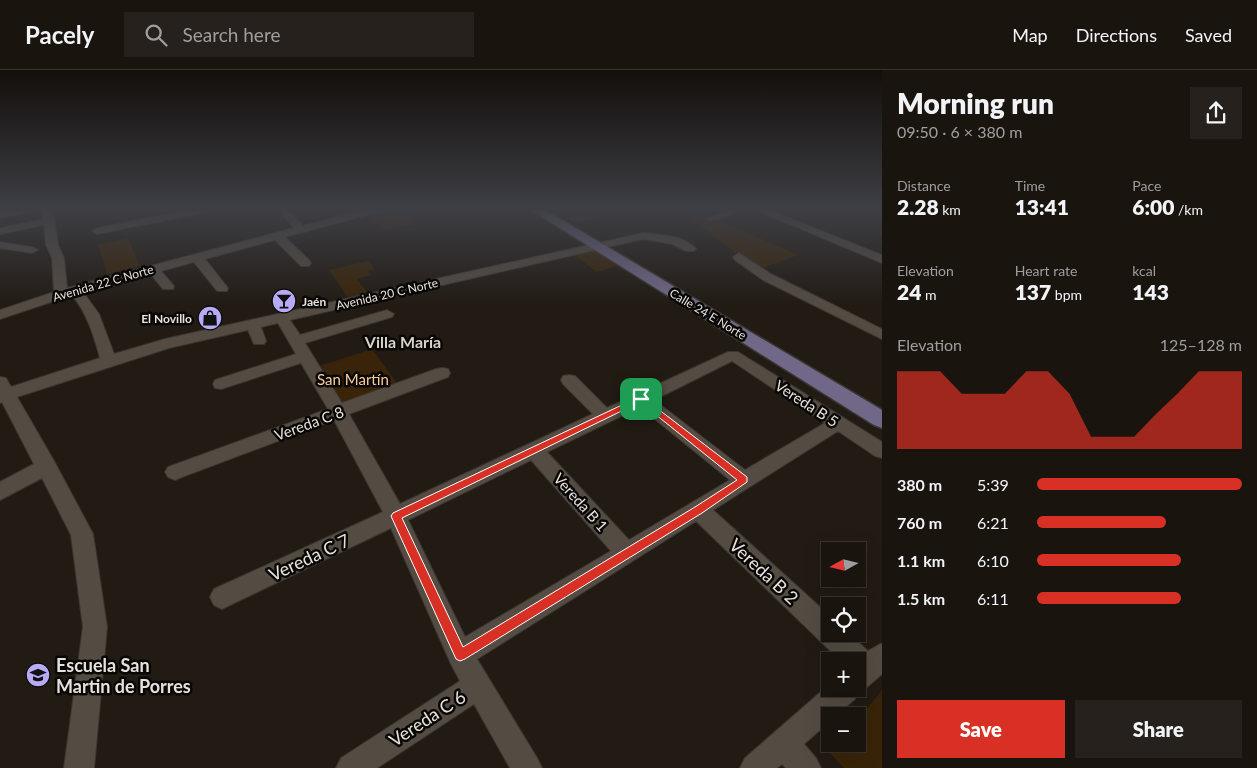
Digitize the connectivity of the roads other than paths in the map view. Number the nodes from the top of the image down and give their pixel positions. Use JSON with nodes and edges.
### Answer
{"nodes":[{"id":1,"x":51,"y":241,"type":"edge"},
{"id":2,"x":259,"y":241,"type":"edge"},
{"id":3,"x":281,"y":241,"type":"edge"},
{"id":4,"x":589,"y":241,"type":"edge"},
{"id":5,"x":622,"y":241,"type":"edge"},
{"id":6,"x":673,"y":241,"type":"edge"},
{"id":7,"x":835,"y":241,"type":"edge"},
{"id":8,"x":0,"y":244,"type":"edge"},
{"id":9,"x":598,"y":246,"type":"junction"},
{"id":10,"x":690,"y":249,"type":"dead end"},
{"id":11,"x":32,"y":250,"type":"dead end"},
{"id":12,"x":197,"y":257,"type":"junction"},
{"id":13,"x":739,"y":257,"type":"dead end"},
{"id":14,"x":882,"y":260,"type":"edge"},
{"id":15,"x":305,"y":263,"type":"dead end"},
{"id":16,"x":153,"y":269,"type":"junction"},
{"id":17,"x":168,"y":286,"type":"dead end"},
{"id":18,"x":222,"y":288,"type":"dead end"},
{"id":19,"x":68,"y":292,"type":"junction"},
{"id":20,"x":387,"y":314,"type":"dead end"},
{"id":21,"x":0,"y":315,"type":"edge"},
{"id":22,"x":282,"y":318,"type":"junction"},
{"id":23,"x":253,"y":324,"type":"junction"},
{"id":24,"x":882,"y":335,"type":"edge"},
{"id":25,"x":259,"y":342,"type":"dead end"},
{"id":26,"x":300,"y":349,"type":"junction"},
{"id":27,"x":733,"y":355,"type":"joint"},
{"id":28,"x":108,"y":361,"type":"junction"},
{"id":29,"x":442,"y":373,"type":"dead end"},
{"id":30,"x":569,"y":380,"type":"dead end"},
{"id":31,"x":221,"y":384,"type":"dead end"},
{"id":32,"x":2,"y":391,"type":"edge"},
{"id":33,"x":641,"y":399,"type":"junction"},
{"id":34,"x":339,"y":412,"type":"junction"},
{"id":35,"x":605,"y":416,"type":"junction"},
{"id":36,"x":882,"y":420,"type":"edge"},
{"id":37,"x":838,"y":423,"type":"junction"},
{"id":38,"x":534,"y":451,"type":"junction"},
{"id":39,"x":882,"y":451,"type":"edge"},
{"id":40,"x":47,"y":466,"type":"junction"},
{"id":41,"x":175,"y":472,"type":"dead end"},
{"id":42,"x":744,"y":480,"type":"junction"},
{"id":43,"x":0,"y":492,"type":"edge"},
{"id":44,"x":699,"y":510,"type":"junction"},
{"id":45,"x":396,"y":516,"type":"junction"},
{"id":46,"x":627,"y":553,"type":"junction"},
{"id":47,"x":222,"y":597,"type":"dead end"},
{"id":48,"x":821,"y":625,"type":"edge"},
{"id":49,"x":840,"y":642,"type":"edge"},
{"id":50,"x":460,"y":655,"type":"junction"},
{"id":51,"x":869,"y":668,"type":"edge"},
{"id":52,"x":478,"y":685,"type":"junction"},
{"id":53,"x":837,"y":697,"type":"edge"},
{"id":54,"x":783,"y":743,"type":"junction"},
{"id":55,"x":79,"y":768,"type":"edge"},
{"id":56,"x":351,"y":768,"type":"edge"},
{"id":57,"x":527,"y":768,"type":"edge"},
{"id":58,"x":755,"y":768,"type":"edge"},
{"id":59,"x":806,"y":768,"type":"edge"}],
"edges":[{"from":1,"to":19,"type":"street"},
{"from":2,"to":12,"type":"street","name":"Avenida 22 C Norte"},
{"from":3,"to":15,"type":"street"},
{"from":4,"to":9,"type":"main road","name":"Calle 24 E Norte"},
{"from":5,"to":9,"type":"street","name":"Avenida 20 C Norte"},
{"from":6,"to":10,"type":"street","name":"Avenida 20 C Norte"},
{"from":7,"to":14,"type":"street"},
{"from":8,"to":11,"type":"street"},
{"from":9,"to":22,"type":"street","name":"Avenida 20 C Norte"},
{"from":9,"to":36,"type":"main road","name":"Calle 24 E Norte"},
{"from":12,"to":16,"type":"street","name":"Avenida 22 C Norte"},
{"from":12,"to":18,"type":"street"},
{"from":13,"to":24,"type":"street"},
{"from":16,"to":17,"type":"street"},
{"from":16,"to":19,"type":"street","name":"Avenida 22 C Norte"},
{"from":19,"to":21,"type":"street","name":"Avenida 22 C Norte"},
{"from":19,"to":28,"type":"street"},
{"from":20,"to":26,"type":"street"},
{"from":22,"to":23,"type":"street","name":"Avenida 20 C Norte"},
{"from":22,"to":26,"type":"street"},
{"from":23,"to":25,"type":"street"},
{"from":23,"to":28,"type":"street","name":"Avenida 20 C Norte"},
{"from":26,"to":31,"type":"street"},
{"from":26,"to":34,"type":"street"},
{"from":27,"to":33,"type":"street","name":"Vereda C 7"},
{"from":27,"to":37,"type":"street","name":"Vereda B 5"},
{"from":28,"to":32,"type":"street","name":"Avenida 20 C Norte"},
{"from":29,"to":34,"type":"street","name":"Vereda C 8"},
{"from":30,"to":35,"type":"street"},
{"from":32,"to":40,"type":"street"},
{"from":33,"to":35,"type":"street","name":"Vereda C 7"},
{"from":33,"to":42,"type":"street"},
{"from":34,"to":41,"type":"street","name":"Vereda C 8"},
{"from":34,"to":45,"type":"street"},
{"from":35,"to":38,"type":"street","name":"Vereda C 7"},
{"from":37,"to":39,"type":"street","name":"Vereda B 5"},
{"from":37,"to":42,"type":"street"},
{"from":38,"to":45,"type":"street","name":"Vereda C 7"},
{"from":38,"to":46,"type":"street","name":"Vereda B 1"},
{"from":40,"to":43,"type":"street"},
{"from":40,"to":55,"type":"street"},
{"from":42,"to":44,"type":"street"},
{"from":44,"to":46,"type":"street"},
{"from":44,"to":48,"type":"street","name":"Vereda B 2"},
{"from":45,"to":47,"type":"street","name":"Vereda C 7"},
{"from":45,"to":50,"type":"street"},
{"from":46,"to":50,"type":"street"},
{"from":49,"to":51,"type":"street","name":"Vereda B 2"},
{"from":50,"to":52,"type":"street"},
{"from":52,"to":56,"type":"street","name":"Vereda C 6"},
{"from":52,"to":57,"type":"street"},
{"from":53,"to":54,"type":"street"},
{"from":54,"to":58,"type":"street"},
{"from":54,"to":59,"type":"street"}]}
